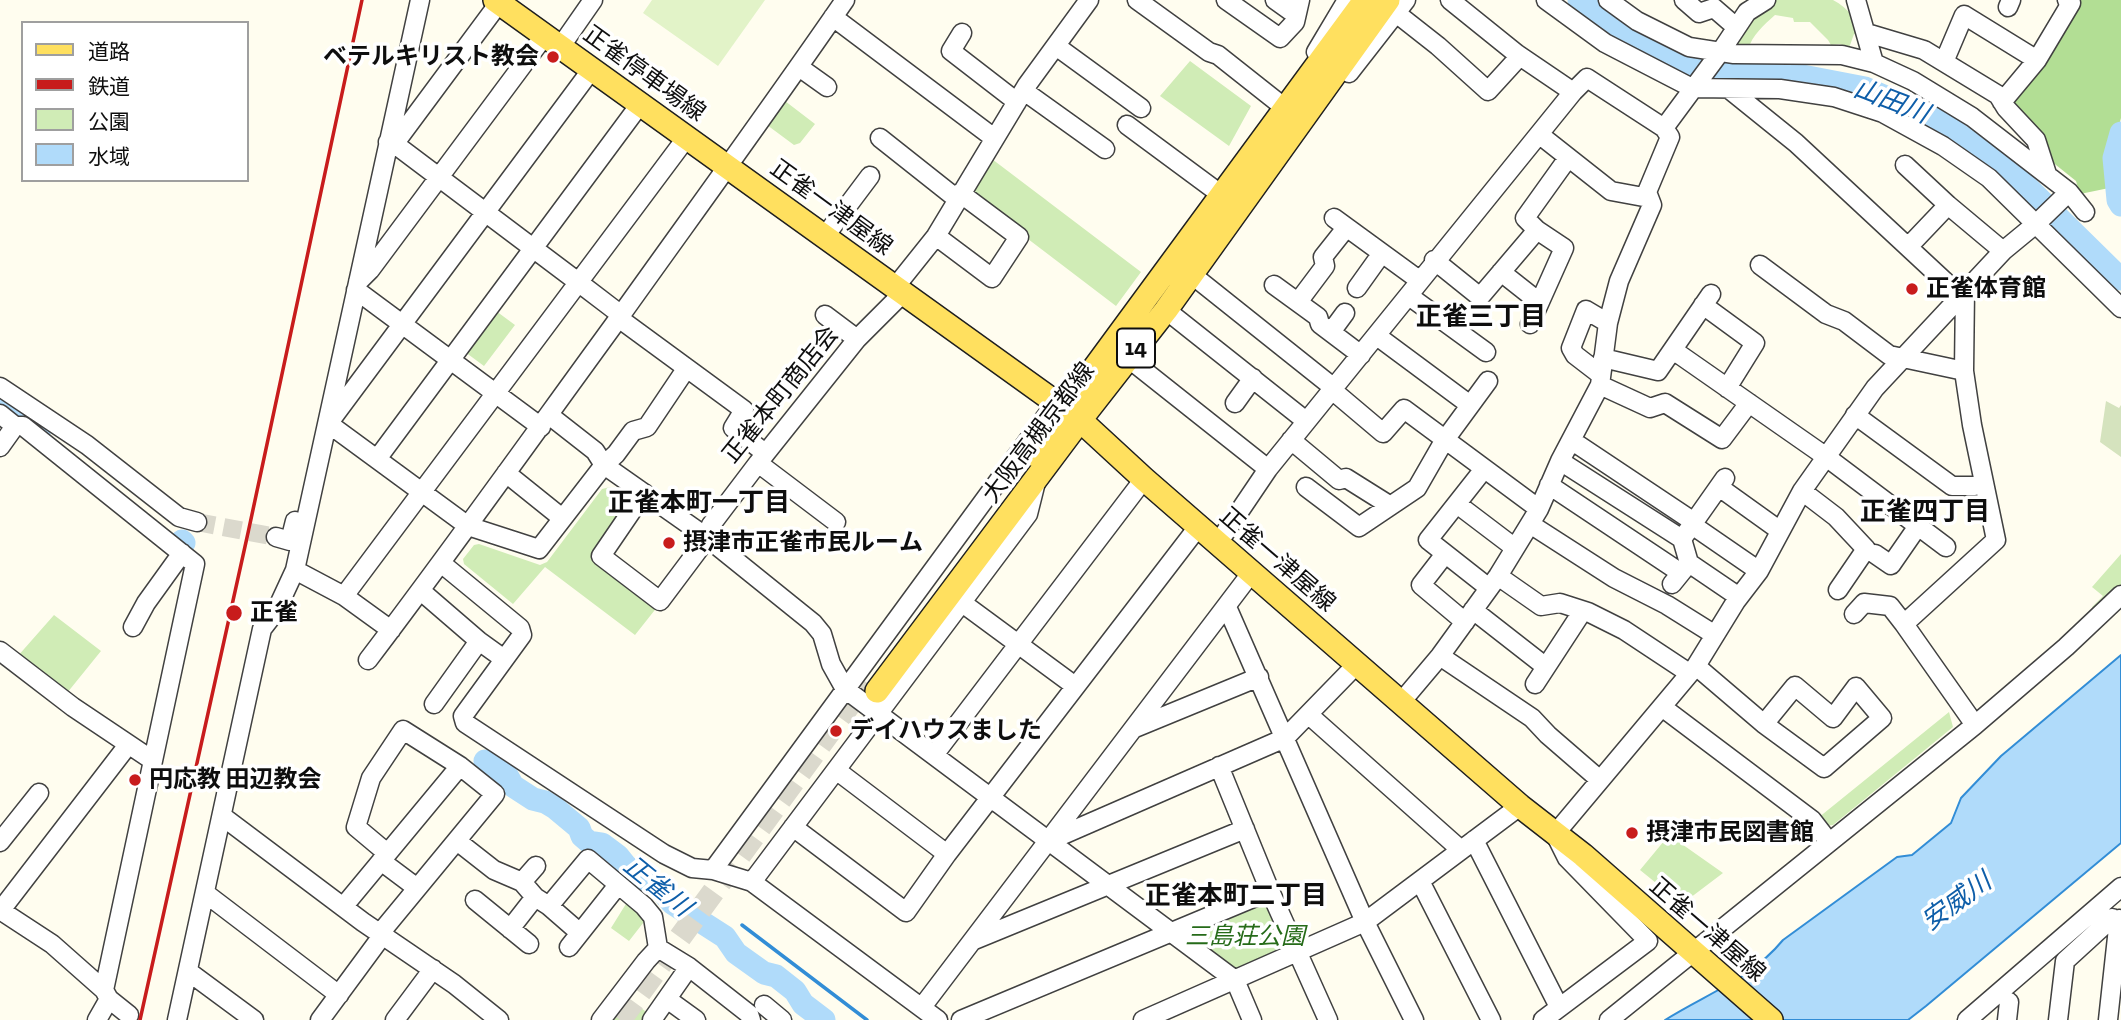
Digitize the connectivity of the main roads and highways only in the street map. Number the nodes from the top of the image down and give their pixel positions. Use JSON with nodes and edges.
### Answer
{"nodes":[{"id":1,"x":1366,"y":0,"type":"edge"},
{"id":2,"x":497,"y":2,"type":"edge"},
{"id":3,"x":1396,"y":4,"type":"edge"},
{"id":4,"x":1299,"y":100,"type":"junction"},
{"id":5,"x":729,"y":167,"type":"joint"},
{"id":6,"x":1072,"y":414,"type":"junction"},
{"id":7,"x":1771,"y":1020,"type":"edge"}],
"edges":[{"from":1,"to":4,"type":"main road","name":"大阪高槻京都線","number":"14"},
{"from":2,"to":5,"type":"main road","name":"正雀停車場線"},
{"from":3,"to":4,"type":"main road","name":"大阪高槻京都線","number":"14"},
{"from":4,"to":6,"type":"main road","name":"大阪高槻京都線","number":"14"},
{"from":4,"to":6,"type":"main road","name":"大阪高槻京都線","number":"14"},
{"from":5,"to":6,"type":"main road","name":"正雀一津屋線"},
{"from":6,"to":6,"type":"main road","name":"大阪高槻京都線","number":"14"},
{"from":6,"to":7,"type":"main road","name":"正雀一津屋線"}]}
